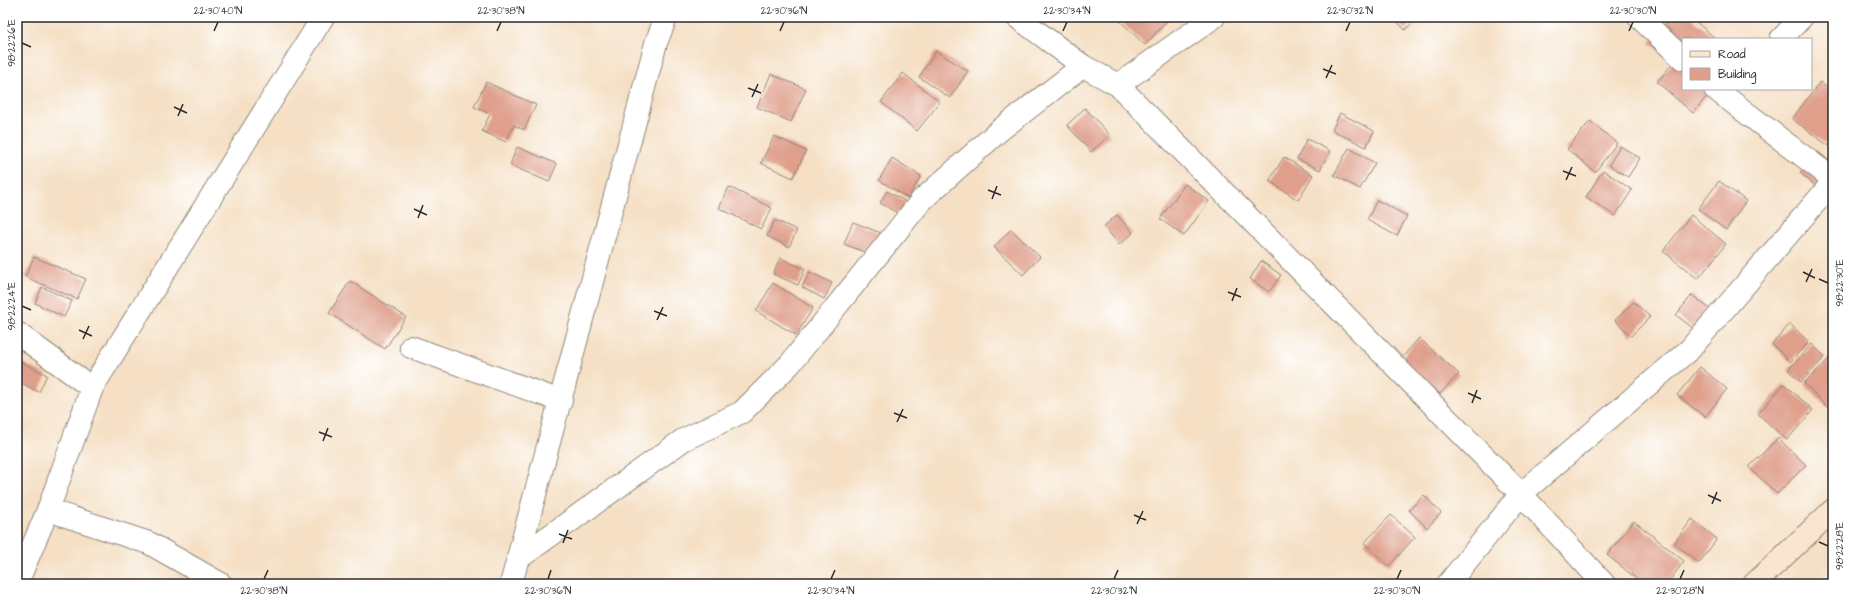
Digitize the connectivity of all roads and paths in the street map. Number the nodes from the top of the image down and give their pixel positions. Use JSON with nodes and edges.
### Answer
{"nodes":[{"id":1,"x":323,"y":17,"type":"edge"},
{"id":2,"x":666,"y":17,"type":"edge"},
{"id":3,"x":1017,"y":17,"type":"edge"},
{"id":4,"x":1214,"y":17,"type":"edge"},
{"id":5,"x":1639,"y":17,"type":"edge"},
{"id":6,"x":1802,"y":17,"type":"edge"},
{"id":7,"x":1782,"y":38,"type":"edge"},
{"id":8,"x":1682,"y":58,"type":"edge"},
{"id":9,"x":1083,"y":66,"type":"junction"},
{"id":10,"x":1118,"y":86,"type":"junction"},
{"id":11,"x":1723,"y":92,"type":"edge"},
{"id":12,"x":1833,"y":180,"type":"edge"},
{"id":13,"x":17,"y":333,"type":"edge"},
{"id":14,"x":410,"y":347,"type":"dead end"},
{"id":15,"x":92,"y":388,"type":"junction"},
{"id":16,"x":561,"y":401,"type":"junction"},
{"id":17,"x":1521,"y":494,"type":"junction"},
{"id":18,"x":48,"y":510,"type":"junction"},
{"id":19,"x":1833,"y":510,"type":"edge"},
{"id":20,"x":519,"y":558,"type":"junction"},
{"id":21,"x":17,"y":583,"type":"edge"},
{"id":22,"x":221,"y":584,"type":"edge"},
{"id":23,"x":511,"y":584,"type":"edge"},
{"id":24,"x":1448,"y":584,"type":"edge"},
{"id":25,"x":1604,"y":584,"type":"edge"},
{"id":26,"x":1754,"y":584,"type":"edge"}],
"edges":[{"from":1,"to":15,"type":"street"},
{"from":2,"to":16,"type":"street"},
{"from":3,"to":9,"type":"street"},
{"from":4,"to":10,"type":"street"},
{"from":5,"to":8,"type":"street"},
{"from":6,"to":7,"type":"street"},
{"from":9,"to":10,"type":"street"},
{"from":9,"to":20,"type":"street"},
{"from":10,"to":17,"type":"street"},
{"from":11,"to":12,"type":"street"},
{"from":12,"to":17,"type":"street"},
{"from":13,"to":15,"type":"street"},
{"from":14,"to":16,"type":"street"},
{"from":15,"to":18,"type":"street"},
{"from":16,"to":20,"type":"street"},
{"from":17,"to":24,"type":"street"},
{"from":17,"to":25,"type":"street"},
{"from":18,"to":21,"type":"street"},
{"from":18,"to":22,"type":"street"},
{"from":19,"to":26,"type":"main road"},
{"from":20,"to":23,"type":"street"}]}
